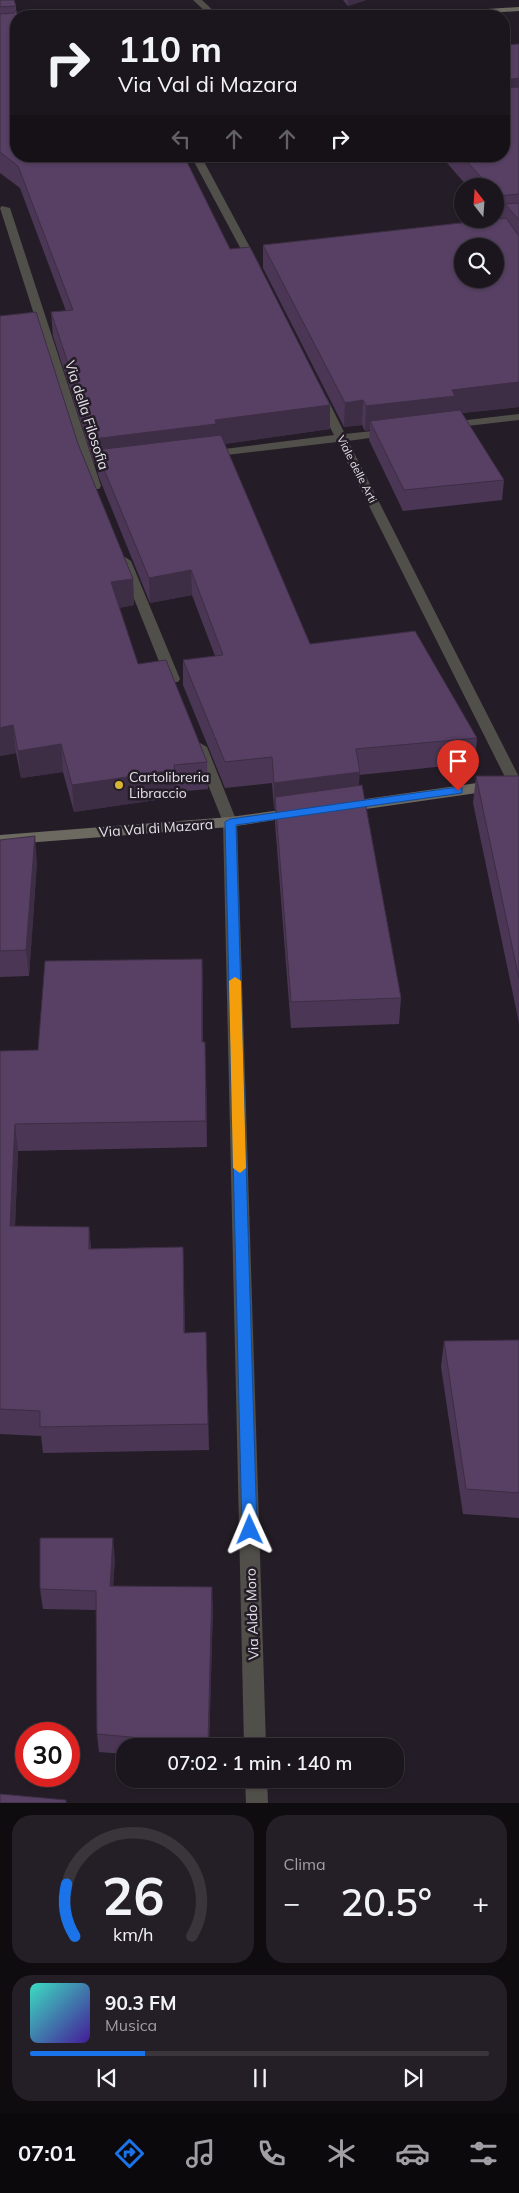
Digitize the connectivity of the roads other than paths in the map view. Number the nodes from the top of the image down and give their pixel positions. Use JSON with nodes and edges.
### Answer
{"nodes":[{"id":1,"x":197,"y":0,"type":"edge"},
{"id":2,"x":519,"y":9,"type":"edge"},
{"id":3,"x":208,"y":10,"type":"edge"},
{"id":4,"x":503,"y":10,"type":"edge"},
{"id":5,"x":200,"y":162,"type":"edge"},
{"id":6,"x":5,"y":208,"type":"dead end"},
{"id":7,"x":261,"y":278,"type":"edge"},
{"id":8,"x":314,"y":385,"type":"edge"},
{"id":9,"x":519,"y":417,"type":"edge"},
{"id":10,"x":440,"y":426,"type":"edge"},
{"id":11,"x":400,"y":431,"type":"edge"},
{"id":12,"x":341,"y":438,"type":"junction"},
{"id":13,"x":195,"y":456,"type":"edge"},
{"id":14,"x":99,"y":497,"type":"edge"},
{"id":15,"x":121,"y":551,"type":"edge"},
{"id":16,"x":176,"y":687,"type":"edge"},
{"id":17,"x":194,"y":732,"type":"edge"},
{"id":18,"x":517,"y":783,"type":"edge"},
{"id":19,"x":328,"y":809,"type":"edge"},
{"id":20,"x":309,"y":812,"type":"edge"},
{"id":21,"x":230,"y":822,"type":"junction"},
{"id":22,"x":0,"y":840,"type":"edge"},
{"id":23,"x":255,"y":1738,"type":"edge"},
{"id":24,"x":256,"y":1788,"type":"edge"},
{"id":25,"x":257,"y":1803,"type":"edge"}],
"edges":[{"from":1,"to":3,"type":"street"},
{"from":2,"to":4,"type":"street"},
{"from":5,"to":7,"type":"street"},
{"from":6,"to":14,"type":"street","name":"Via della Filosofia"},
{"from":8,"to":12,"type":"street","name":"Viale delle Arti"},
{"from":9,"to":10,"type":"street"},
{"from":11,"to":12,"type":"street"},
{"from":12,"to":13,"type":"street"},
{"from":12,"to":18,"type":"street","name":"Viale delle Arti"},
{"from":15,"to":16,"type":"street"},
{"from":17,"to":21,"type":"street"},
{"from":18,"to":19,"type":"street"},
{"from":20,"to":21,"type":"street","name":"Via Val di Mazara"},
{"from":21,"to":22,"type":"street","name":"Via Val di Mazara"},
{"from":21,"to":23,"type":"street","name":"Via Aldo Moro"},
{"from":24,"to":25,"type":"street"}]}
